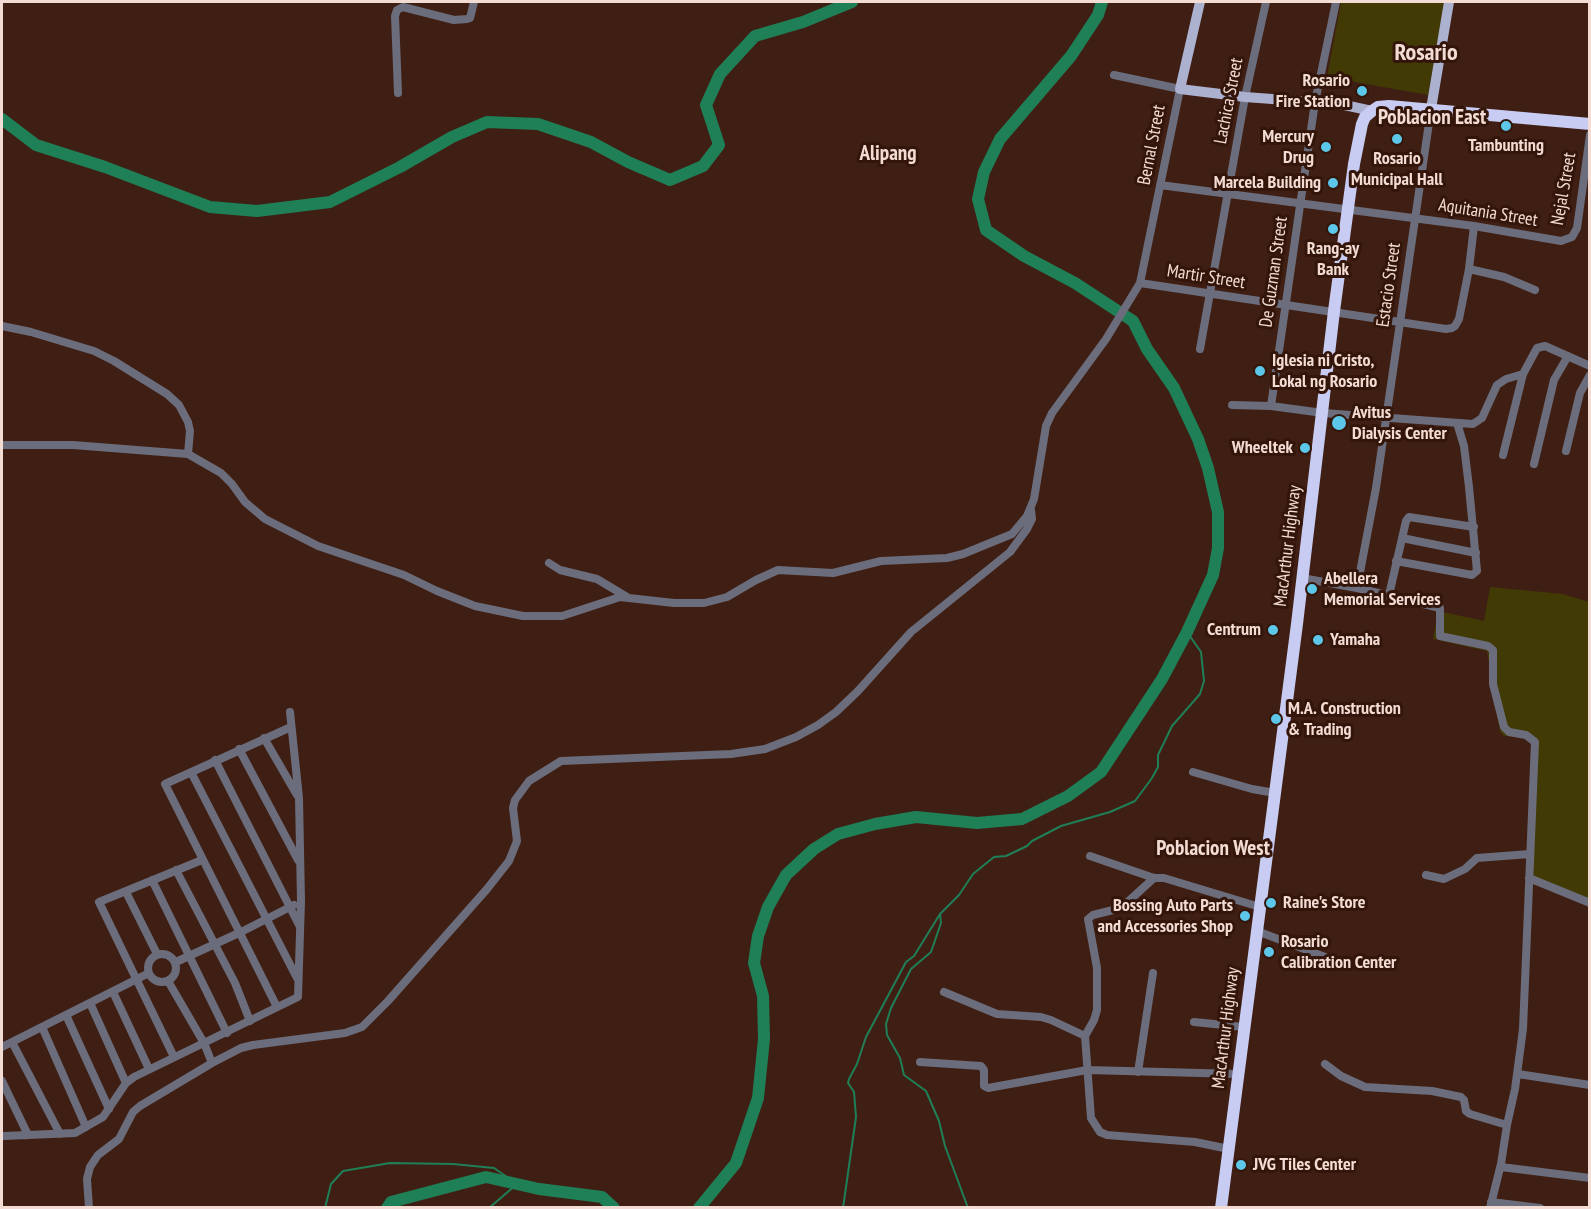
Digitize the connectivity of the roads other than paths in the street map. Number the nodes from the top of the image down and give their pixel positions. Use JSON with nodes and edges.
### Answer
{"nodes":[{"id":1,"x":474,"y":2,"type":"edge"},
{"id":2,"x":1200,"y":2,"type":"edge"},
{"id":3,"x":1266,"y":2,"type":"edge"},
{"id":4,"x":1336,"y":2,"type":"edge"},
{"id":5,"x":1449,"y":2,"type":"edge"},
{"id":6,"x":1113,"y":75,"type":"dead end"},
{"id":7,"x":1180,"y":89,"type":"junction"},
{"id":8,"x":398,"y":93,"type":"dead end"},
{"id":9,"x":1245,"y":97,"type":"junction"},
{"id":10,"x":1315,"y":102,"type":"junction"},
{"id":11,"x":1431,"y":109,"type":"junction"},
{"id":12,"x":1372,"y":111,"type":"junction"},
{"id":13,"x":1590,"y":124,"type":"edge"},
{"id":14,"x":1590,"y":135,"type":"edge"},
{"id":15,"x":1160,"y":185,"type":"junction"},
{"id":16,"x":1229,"y":194,"type":"junction"},
{"id":17,"x":1300,"y":204,"type":"junction"},
{"id":18,"x":1348,"y":209,"type":"junction"},
{"id":19,"x":1415,"y":219,"type":"junction"},
{"id":20,"x":1474,"y":226,"type":"junction"},
{"id":21,"x":1561,"y":241,"type":"joint"},
{"id":22,"x":1469,"y":270,"type":"junction"},
{"id":23,"x":1140,"y":284,"type":"junction"},
{"id":24,"x":1535,"y":290,"type":"dead end"},
{"id":25,"x":1210,"y":294,"type":"junction"},
{"id":26,"x":1286,"y":305,"type":"junction"},
{"id":27,"x":1334,"y":311,"type":"junction"},
{"id":28,"x":1400,"y":321,"type":"junction"},
{"id":29,"x":2,"y":326,"type":"edge"},
{"id":30,"x":1200,"y":349,"type":"dead end"},
{"id":31,"x":1568,"y":356,"type":"junction"},
{"id":32,"x":1590,"y":366,"type":"edge"},
{"id":33,"x":1523,"y":374,"type":"junction"},
{"id":34,"x":1590,"y":375,"type":"edge"},
{"id":35,"x":1232,"y":405,"type":"dead end"},
{"id":36,"x":1271,"y":406,"type":"junction"},
{"id":37,"x":1323,"y":412,"type":"junction"},
{"id":38,"x":1387,"y":417,"type":"junction"},
{"id":39,"x":1457,"y":423,"type":"junction"},
{"id":40,"x":2,"y":445,"type":"edge"},
{"id":41,"x":1566,"y":451,"type":"dead end"},
{"id":42,"x":188,"y":454,"type":"junction"},
{"id":43,"x":1503,"y":455,"type":"dead end"},
{"id":44,"x":1534,"y":464,"type":"dead end"},
{"id":45,"x":1031,"y":510,"type":"junction"},
{"id":46,"x":1474,"y":527,"type":"junction"},
{"id":47,"x":1402,"y":538,"type":"junction"},
{"id":48,"x":1476,"y":553,"type":"junction"},
{"id":49,"x":1396,"y":561,"type":"junction"},
{"id":50,"x":549,"y":563,"type":"dead end"},
{"id":51,"x":1302,"y":578,"type":"junction"},
{"id":52,"x":1357,"y":588,"type":"junction"},
{"id":53,"x":1389,"y":595,"type":"junction"},
{"id":54,"x":628,"y":598,"type":"junction"},
{"id":55,"x":290,"y":711,"type":"dead end"},
{"id":56,"x":291,"y":726,"type":"junction"},
{"id":57,"x":264,"y":738,"type":"junction"},
{"id":58,"x":240,"y":749,"type":"junction"},
{"id":59,"x":215,"y":760,"type":"junction"},
{"id":60,"x":191,"y":772,"type":"junction"},
{"id":61,"x":1193,"y":772,"type":"dead end"},
{"id":62,"x":1275,"y":793,"type":"junction"},
{"id":63,"x":299,"y":798,"type":"junction"},
{"id":64,"x":1530,"y":854,"type":"junction"},
{"id":65,"x":1090,"y":856,"type":"dead end"},
{"id":66,"x":202,"y":860,"type":"junction"},
{"id":67,"x":300,"y":864,"type":"junction"},
{"id":68,"x":176,"y":870,"type":"junction"},
{"id":69,"x":1426,"y":875,"type":"dead end"},
{"id":70,"x":1154,"y":878,"type":"junction"},
{"id":71,"x":1529,"y":878,"type":"junction"},
{"id":72,"x":152,"y":880,"type":"junction"},
{"id":73,"x":126,"y":892,"type":"junction"},
{"id":74,"x":301,"y":901,"type":"junction"},
{"id":75,"x":1590,"y":903,"type":"edge"},
{"id":76,"x":290,"y":907,"type":"junction"},
{"id":77,"x":1260,"y":907,"type":"junction"},
{"id":78,"x":266,"y":918,"type":"junction"},
{"id":79,"x":300,"y":928,"type":"junction"},
{"id":80,"x":1257,"y":931,"type":"junction"},
{"id":81,"x":241,"y":932,"type":"junction"},
{"id":82,"x":215,"y":945,"type":"junction"},
{"id":83,"x":157,"y":954,"type":"junction"},
{"id":84,"x":190,"y":956,"type":"junction"},
{"id":85,"x":1325,"y":957,"type":"dead end"},
{"id":86,"x":176,"y":962,"type":"junction"},
{"id":87,"x":149,"y":973,"type":"junction"},
{"id":88,"x":1153,"y":973,"type":"dead end"},
{"id":89,"x":137,"y":979,"type":"junction"},
{"id":90,"x":168,"y":981,"type":"junction"},
{"id":91,"x":299,"y":982,"type":"junction"},
{"id":92,"x":113,"y":992,"type":"junction"},
{"id":93,"x":944,"y":993,"type":"dead end"},
{"id":94,"x":90,"y":1003,"type":"junction"},
{"id":95,"x":277,"y":1007,"type":"junction"},
{"id":96,"x":66,"y":1015,"type":"junction"},
{"id":97,"x":250,"y":1021,"type":"junction"},
{"id":98,"x":1194,"y":1022,"type":"dead end"},
{"id":99,"x":42,"y":1027,"type":"junction"},
{"id":100,"x":1244,"y":1027,"type":"junction"},
{"id":101,"x":227,"y":1033,"type":"junction"},
{"id":102,"x":1085,"y":1036,"type":"junction"},
{"id":103,"x":12,"y":1042,"type":"junction"},
{"id":104,"x":204,"y":1043,"type":"junction"},
{"id":105,"x":2,"y":1047,"type":"edge"},
{"id":106,"x":174,"y":1057,"type":"junction"},
{"id":107,"x":920,"y":1062,"type":"dead end"},
{"id":108,"x":212,"y":1063,"type":"junction"},
{"id":109,"x":1325,"y":1064,"type":"dead end"},
{"id":110,"x":149,"y":1069,"type":"junction"},
{"id":111,"x":1087,"y":1070,"type":"junction"},
{"id":112,"x":1138,"y":1072,"type":"junction"},
{"id":113,"x":1238,"y":1074,"type":"junction"},
{"id":114,"x":1518,"y":1074,"type":"junction"},
{"id":115,"x":2,"y":1081,"type":"edge"},
{"id":116,"x":126,"y":1083,"type":"junction"},
{"id":117,"x":1590,"y":1084,"type":"edge"},
{"id":118,"x":109,"y":1109,"type":"junction"},
{"id":119,"x":1507,"y":1125,"type":"junction"},
{"id":120,"x":86,"y":1127,"type":"junction"},
{"id":121,"x":60,"y":1134,"type":"junction"},
{"id":122,"x":28,"y":1135,"type":"junction"},
{"id":123,"x":4,"y":1136,"type":"dead end"},
{"id":124,"x":1228,"y":1149,"type":"junction"},
{"id":125,"x":1501,"y":1167,"type":"junction"},
{"id":126,"x":1590,"y":1178,"type":"edge"},
{"id":127,"x":1491,"y":1205,"type":"edge"},
{"id":128,"x":89,"y":1208,"type":"edge"},
{"id":129,"x":1221,"y":1208,"type":"edge"},
{"id":130,"x":1540,"y":1208,"type":"edge"}],
"edges":[{"from":1,"to":8,"type":"street"},
{"from":2,"to":7,"type":"main road","name":"Bernal Street"},
{"from":3,"to":9,"type":"street","name":"Lachica Street"},
{"from":4,"to":10,"type":"street","name":"De Guzman Street"},
{"from":5,"to":11,"type":"main road","name":"Estacio Street"},
{"from":6,"to":7,"type":"street"},
{"from":7,"to":9,"type":"main road"},
{"from":7,"to":15,"type":"street","name":"Bernal Street"},
{"from":9,"to":10,"type":"main road"},
{"from":9,"to":16,"type":"street","name":"Lachica Street"},
{"from":10,"to":12,"type":"main road"},
{"from":10,"to":17,"type":"street","name":"De Guzman Street"},
{"from":11,"to":12,"type":"highway"},
{"from":11,"to":13,"type":"highway"},
{"from":11,"to":19,"type":"street","name":"Estacio Street"},
{"from":12,"to":18,"type":"highway","name":"MacArthur Highway"},
{"from":14,"to":21,"type":"street","name":"Nejal Street"},
{"from":15,"to":16,"type":"street","name":"Aquitania Street"},
{"from":15,"to":23,"type":"street","name":"Bernal Street"},
{"from":16,"to":17,"type":"street","name":"Aquitania Street"},
{"from":16,"to":25,"type":"street","name":"Lachica Street"},
{"from":17,"to":18,"type":"street","name":"Aquitania Street"},
{"from":17,"to":26,"type":"street","name":"De Guzman Street"},
{"from":18,"to":19,"type":"street","name":"Aquitania Street"},
{"from":18,"to":27,"type":"highway","name":"MacArthur Highway"},
{"from":19,"to":20,"type":"street","name":"Aquitania Street"},
{"from":19,"to":28,"type":"street","name":"Estacio Street"},
{"from":20,"to":21,"type":"street","name":"Aquitania Street"},
{"from":20,"to":22,"type":"street"},
{"from":22,"to":24,"type":"street"},
{"from":22,"to":28,"type":"street","name":"Martir Street"},
{"from":23,"to":25,"type":"street","name":"Martir Street"},
{"from":23,"to":45,"type":"street","name":"Bernal Street"},
{"from":25,"to":26,"type":"street","name":"Martir Street"},
{"from":25,"to":30,"type":"street","name":"Lachica Street"},
{"from":26,"to":27,"type":"street","name":"Martir Street"},
{"from":26,"to":36,"type":"street","name":"De Guzman Street"},
{"from":27,"to":28,"type":"street","name":"Martir Street"},
{"from":27,"to":37,"type":"highway","name":"MacArthur Highway"},
{"from":28,"to":38,"type":"street","name":"Estacio Street"},
{"from":29,"to":42,"type":"street"},
{"from":31,"to":32,"type":"street"},
{"from":31,"to":33,"type":"street"},
{"from":31,"to":44,"type":"street"},
{"from":33,"to":39,"type":"street"},
{"from":33,"to":43,"type":"street"},
{"from":34,"to":41,"type":"street"},
{"from":35,"to":36,"type":"street"},
{"from":36,"to":37,"type":"street"},
{"from":37,"to":38,"type":"street"},
{"from":37,"to":51,"type":"highway","name":"MacArthur Highway"},
{"from":38,"to":39,"type":"street"},
{"from":38,"to":52,"type":"street","name":"Estacio Street"},
{"from":39,"to":46,"type":"street"},
{"from":40,"to":42,"type":"street"},
{"from":42,"to":54,"type":"street"},
{"from":45,"to":54,"type":"street"},
{"from":45,"to":108,"type":"street","name":"Bernal Street"},
{"from":46,"to":47,"type":"street"},
{"from":46,"to":48,"type":"street"},
{"from":47,"to":48,"type":"street"},
{"from":47,"to":49,"type":"street"},
{"from":48,"to":49,"type":"street"},
{"from":49,"to":53,"type":"street"},
{"from":50,"to":54,"type":"street"},
{"from":51,"to":52,"type":"street"},
{"from":51,"to":62,"type":"highway","name":"MacArthur Highway"},
{"from":52,"to":53,"type":"street"},
{"from":53,"to":64,"type":"street"},
{"from":55,"to":56,"type":"street"},
{"from":56,"to":57,"type":"street"},
{"from":56,"to":63,"type":"street"},
{"from":57,"to":58,"type":"street"},
{"from":57,"to":63,"type":"street"},
{"from":58,"to":59,"type":"street"},
{"from":58,"to":67,"type":"street"},
{"from":59,"to":60,"type":"street"},
{"from":59,"to":76,"type":"street"},
{"from":60,"to":66,"type":"street"},
{"from":60,"to":78,"type":"street"},
{"from":61,"to":62,"type":"street"},
{"from":62,"to":77,"type":"highway","name":"MacArthur Highway"},
{"from":63,"to":67,"type":"street"},
{"from":64,"to":69,"type":"street"},
{"from":64,"to":71,"type":"street"},
{"from":65,"to":70,"type":"street"},
{"from":66,"to":68,"type":"street"},
{"from":66,"to":81,"type":"street"},
{"from":67,"to":74,"type":"street"},
{"from":68,"to":72,"type":"street"},
{"from":68,"to":82,"type":"street"},
{"from":70,"to":77,"type":"street"},
{"from":70,"to":102,"type":"street"},
{"from":71,"to":75,"type":"street"},
{"from":71,"to":114,"type":"street"},
{"from":72,"to":73,"type":"street"},
{"from":72,"to":84,"type":"street"},
{"from":73,"to":83,"type":"street"},
{"from":73,"to":89,"type":"street"},
{"from":74,"to":76,"type":"street"},
{"from":74,"to":79,"type":"street"},
{"from":76,"to":78,"type":"street"},
{"from":76,"to":79,"type":"street"},
{"from":77,"to":80,"type":"highway","name":"MacArthur Highway"},
{"from":78,"to":81,"type":"street"},
{"from":78,"to":91,"type":"street"},
{"from":79,"to":91,"type":"street"},
{"from":80,"to":85,"type":"street"},
{"from":80,"to":100,"type":"highway","name":"MacArthur Highway"},
{"from":81,"to":82,"type":"street"},
{"from":81,"to":95,"type":"street"},
{"from":82,"to":84,"type":"street"},
{"from":82,"to":97,"type":"street"},
{"from":83,"to":86,"type":"street"},
{"from":83,"to":87,"type":"street"},
{"from":84,"to":86,"type":"street"},
{"from":84,"to":101,"type":"street"},
{"from":86,"to":90,"type":"street"},
{"from":87,"to":89,"type":"street"},
{"from":87,"to":90,"type":"street"},
{"from":88,"to":112,"type":"street"},
{"from":89,"to":92,"type":"street"},
{"from":89,"to":106,"type":"street"},
{"from":90,"to":104,"type":"street"},
{"from":91,"to":95,"type":"street"},
{"from":92,"to":94,"type":"street"},
{"from":92,"to":110,"type":"street"},
{"from":93,"to":102,"type":"street"},
{"from":94,"to":96,"type":"street"},
{"from":94,"to":116,"type":"street"},
{"from":95,"to":97,"type":"street"},
{"from":96,"to":99,"type":"street"},
{"from":96,"to":118,"type":"street"},
{"from":97,"to":101,"type":"street"},
{"from":98,"to":100,"type":"street"},
{"from":99,"to":103,"type":"street"},
{"from":99,"to":120,"type":"street"},
{"from":100,"to":113,"type":"highway","name":"MacArthur Highway"},
{"from":101,"to":104,"type":"street"},
{"from":102,"to":111,"type":"street"},
{"from":103,"to":105,"type":"street"},
{"from":103,"to":121,"type":"street"},
{"from":104,"to":106,"type":"street"},
{"from":104,"to":108,"type":"street"},
{"from":106,"to":110,"type":"street"},
{"from":107,"to":111,"type":"street"},
{"from":108,"to":128,"type":"street","name":"Bernal Street"},
{"from":109,"to":119,"type":"street"},
{"from":110,"to":116,"type":"street"},
{"from":111,"to":112,"type":"street"},
{"from":111,"to":124,"type":"street"},
{"from":112,"to":113,"type":"street"},
{"from":113,"to":124,"type":"highway","name":"MacArthur Highway"},
{"from":114,"to":117,"type":"street"},
{"from":114,"to":119,"type":"street"},
{"from":115,"to":122,"type":"street"},
{"from":116,"to":118,"type":"street"},
{"from":118,"to":120,"type":"street"},
{"from":119,"to":125,"type":"street"},
{"from":120,"to":121,"type":"street"},
{"from":121,"to":122,"type":"street"},
{"from":122,"to":123,"type":"street"},
{"from":124,"to":129,"type":"highway","name":"MacArthur Highway"},
{"from":125,"to":126,"type":"street"},
{"from":125,"to":127,"type":"street"},
{"from":127,"to":130,"type":"street"}]}
